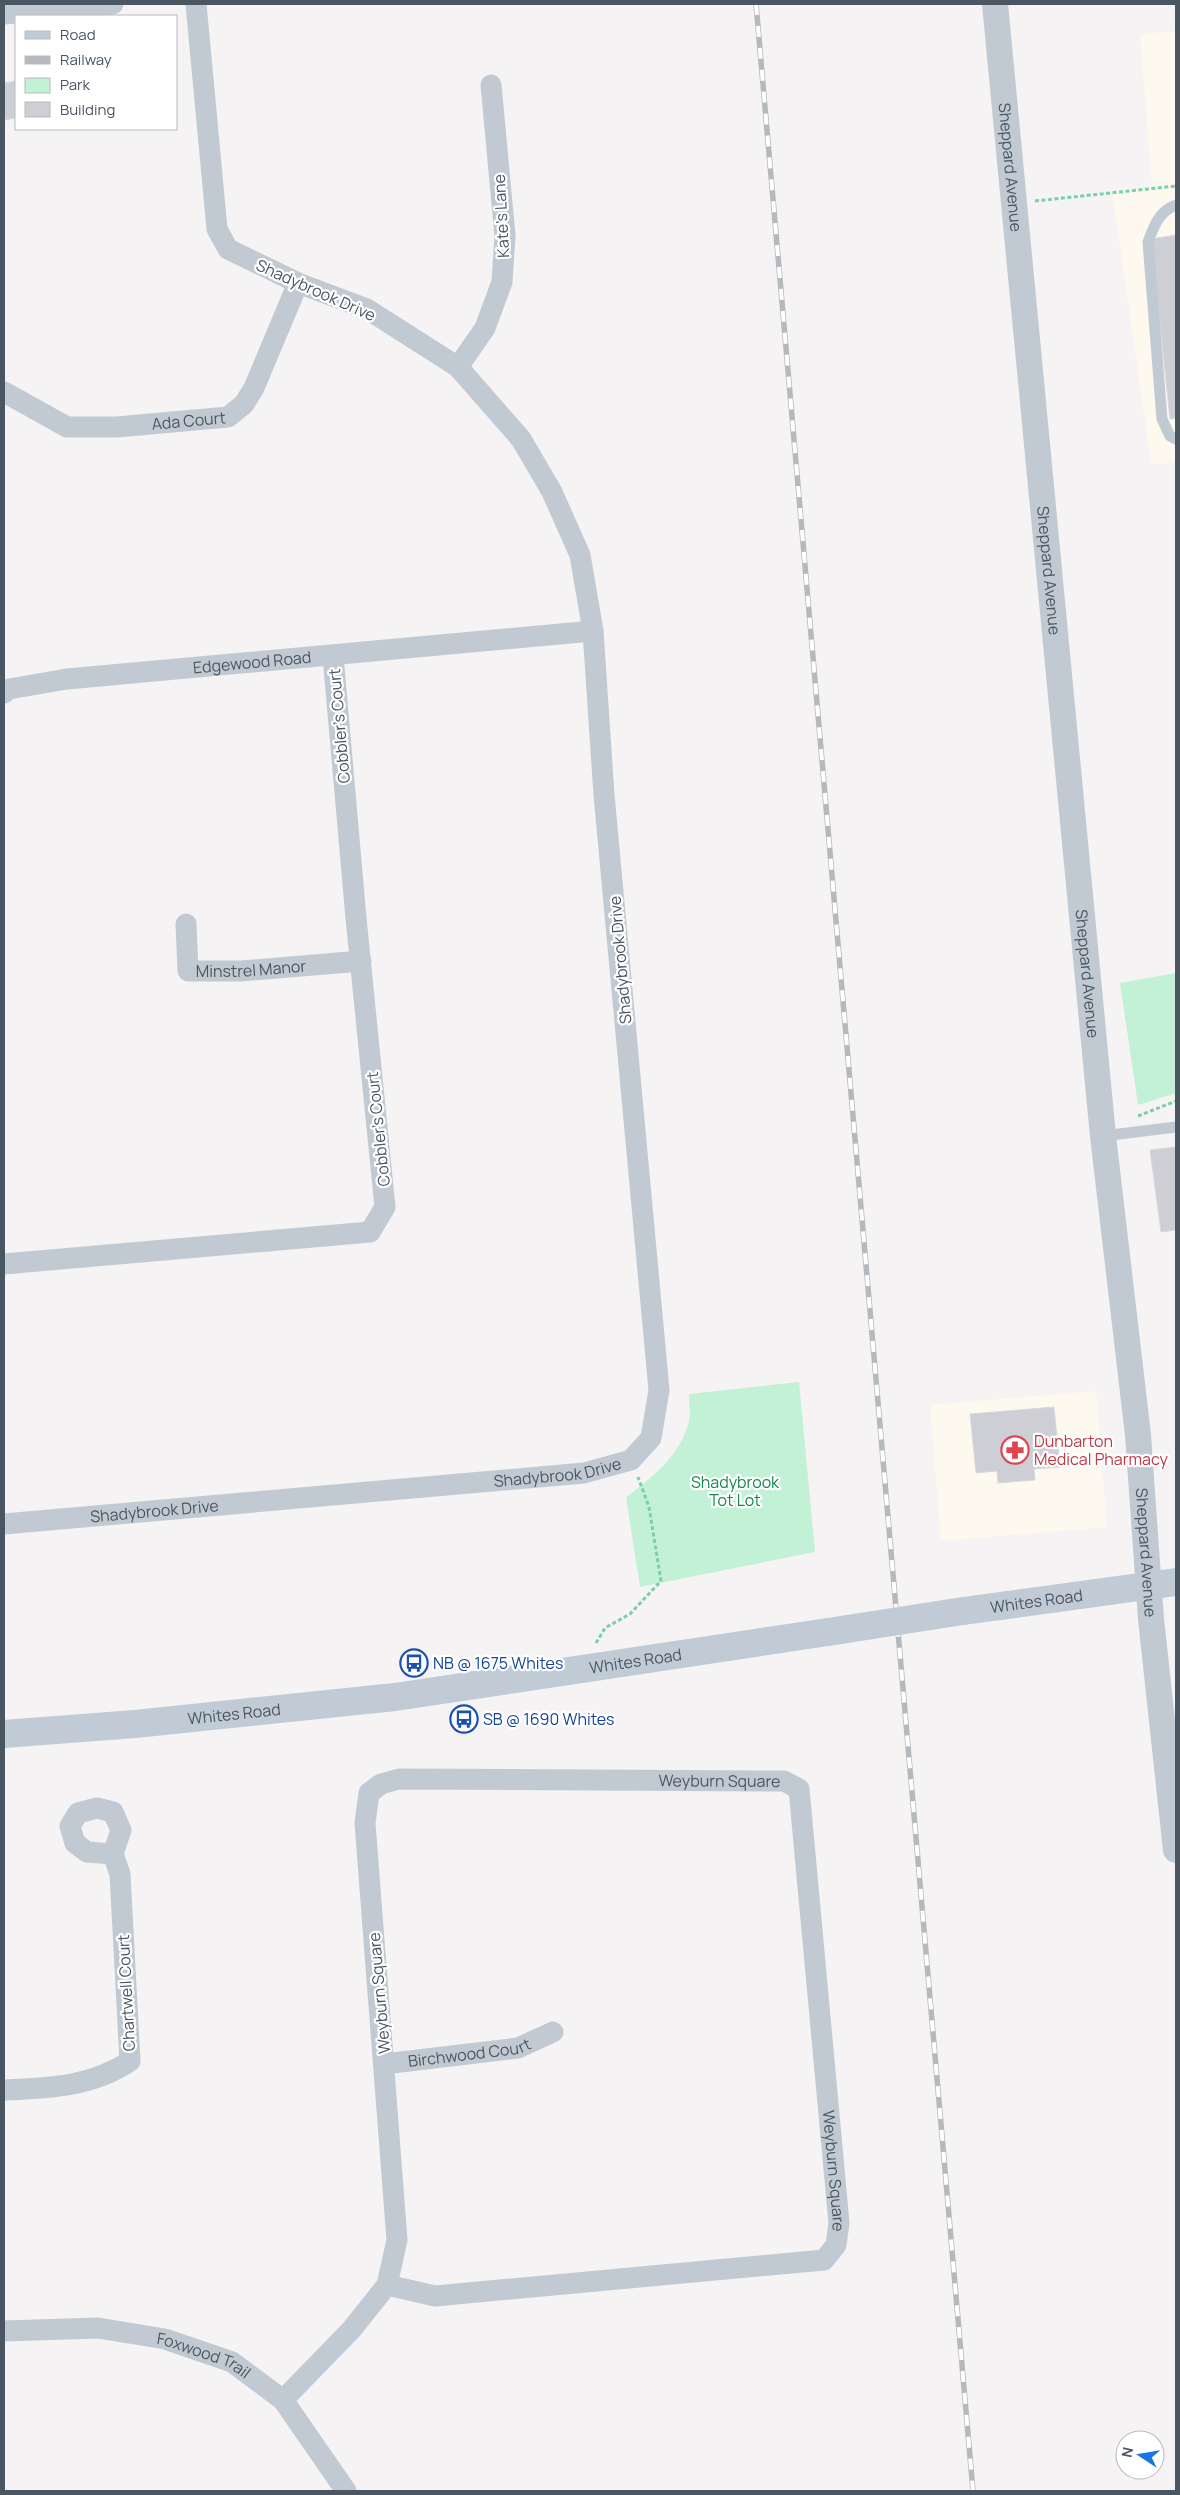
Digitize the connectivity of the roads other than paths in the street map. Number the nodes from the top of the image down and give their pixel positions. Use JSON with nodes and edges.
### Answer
{"nodes":[{"id":1,"x":113,"y":4,"type":"edge"},
{"id":2,"x":196,"y":4,"type":"edge"},
{"id":3,"x":995,"y":4,"type":"edge"},
{"id":4,"x":4,"y":14,"type":"edge"},
{"id":5,"x":491,"y":84,"type":"dead end"},
{"id":6,"x":1176,"y":205,"type":"edge"},
{"id":7,"x":298,"y":282,"type":"junction"},
{"id":8,"x":458,"y":366,"type":"junction"},
{"id":9,"x":4,"y":392,"type":"edge"},
{"id":10,"x":1176,"y":439,"type":"edge"},
{"id":11,"x":592,"y":632,"type":"junction"},
{"id":12,"x":333,"y":656,"type":"junction"},
{"id":13,"x":5,"y":688,"type":"edge"},
{"id":14,"x":186,"y":924,"type":"dead end"},
{"id":15,"x":361,"y":961,"type":"junction"},
{"id":16,"x":1176,"y":1127,"type":"edge"},
{"id":17,"x":1103,"y":1136,"type":"junction"},
{"id":18,"x":4,"y":1264,"type":"edge"},
{"id":19,"x":4,"y":1524,"type":"edge"},
{"id":20,"x":1176,"y":1582,"type":"edge"},
{"id":21,"x":1148,"y":1586,"type":"junction"},
{"id":22,"x":4,"y":1734,"type":"edge"},
{"id":23,"x":1176,"y":1850,"type":"edge"},
{"id":24,"x":113,"y":1854,"type":"dead end"},
{"id":25,"x":553,"y":2032,"type":"dead end"},
{"id":26,"x":384,"y":2064,"type":"junction"},
{"id":27,"x":4,"y":2090,"type":"edge"},
{"id":28,"x":387,"y":2285,"type":"junction"},
{"id":29,"x":4,"y":2332,"type":"edge"},
{"id":30,"x":283,"y":2400,"type":"junction"},
{"id":31,"x":346,"y":2491,"type":"edge"}],
"edges":[{"from":1,"to":4,"type":"street"},
{"from":2,"to":7,"type":"street","name":"Shadybrook Drive"},
{"from":3,"to":17,"type":"street","name":"Sheppard Avenue"},
{"from":5,"to":8,"type":"street","name":"Kate's Lane"},
{"from":6,"to":10,"type":"lane"},
{"from":7,"to":8,"type":"street","name":"Shadybrook Drive"},
{"from":7,"to":9,"type":"street","name":"Ada Court"},
{"from":8,"to":11,"type":"street","name":"Shadybrook Drive"},
{"from":11,"to":12,"type":"street","name":"Edgewood Road"},
{"from":11,"to":19,"type":"street","name":"Shadybrook Drive"},
{"from":12,"to":13,"type":"street","name":"Edgewood Road"},
{"from":12,"to":15,"type":"street","name":"Cobbler's Court"},
{"from":14,"to":15,"type":"street","name":"Minstrel Manor"},
{"from":15,"to":18,"type":"street","name":"Cobbler's Court"},
{"from":16,"to":17,"type":"lane"},
{"from":17,"to":21,"type":"street","name":"Sheppard Avenue"},
{"from":20,"to":21,"type":"main road","name":"Whites Road"},
{"from":21,"to":22,"type":"main road","name":"Whites Road","bridge":true},
{"from":21,"to":23,"type":"street","name":"Sheppard Avenue"},
{"from":24,"to":27,"type":"street","name":"Chartwell Court"},
{"from":25,"to":26,"type":"street","name":"Birchwood Court"},
{"from":26,"to":28,"type":"street","name":"Weyburn Square"},
{"from":26,"to":28,"type":"street","name":"Weyburn Square"},
{"from":28,"to":30,"type":"street","name":"Weyburn Square"},
{"from":29,"to":30,"type":"street","name":"Foxwood Trail"},
{"from":30,"to":31,"type":"street","name":"Foxwood Trail"}]}
